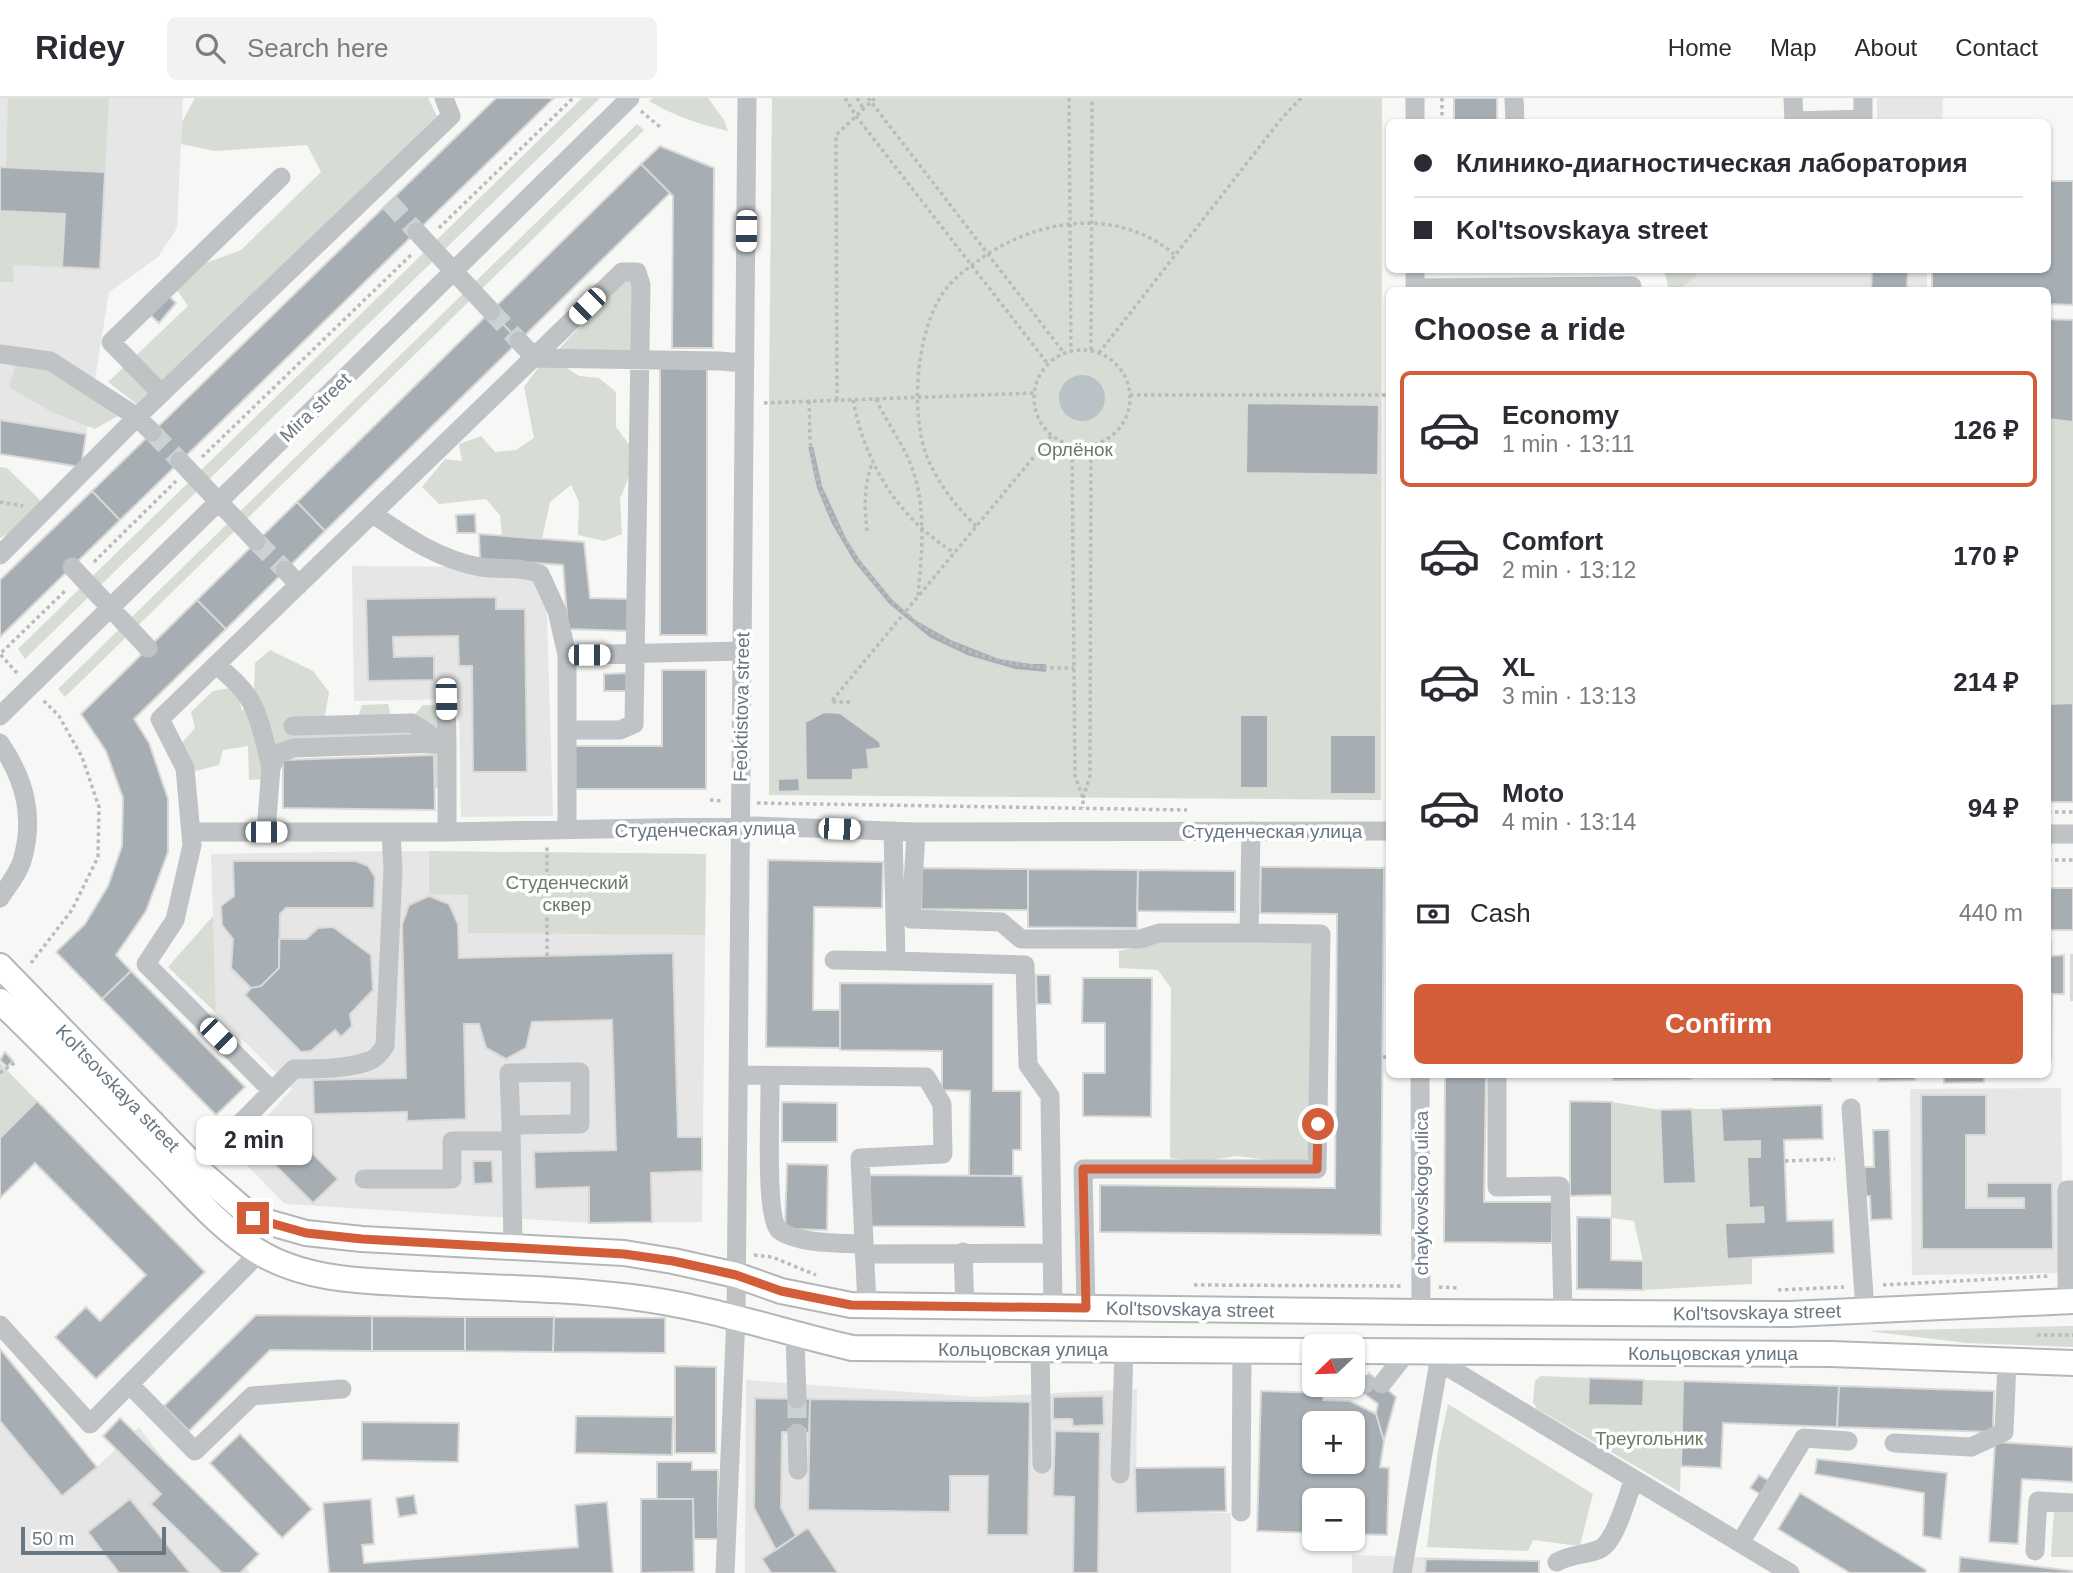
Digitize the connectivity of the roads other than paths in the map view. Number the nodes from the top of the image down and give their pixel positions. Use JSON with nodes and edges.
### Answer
{"nodes":[{"id":1,"x":444,"y":98,"type":"edge"},
{"id":2,"x":630,"y":98,"type":"edge"},
{"id":3,"x":747,"y":98,"type":"edge"},
{"id":4,"x":1415,"y":98,"type":"edge"},
{"id":5,"x":1793,"y":98,"type":"edge"},
{"id":6,"x":1863,"y":98,"type":"edge"},
{"id":7,"x":1520,"y":100,"type":"edge"},
{"id":8,"x":1415,"y":119,"type":"edge"},
{"id":9,"x":1516,"y":119,"type":"edge"},
{"id":10,"x":1789,"y":119,"type":"edge"},
{"id":11,"x":1863,"y":119,"type":"edge"},
{"id":12,"x":281,"y":177,"type":"dead end"},
{"id":13,"x":421,"y":236,"type":"tunnel mouth"},
{"id":14,"x":453,"y":271,"type":"junction"},
{"id":15,"x":1415,"y":283,"type":"edge"},
{"id":16,"x":1632,"y":286,"type":"dead end"},
{"id":17,"x":491,"y":311,"type":"tunnel mouth"},
{"id":18,"x":519,"y":341,"type":"tunnel mouth"},
{"id":19,"x":0,"y":354,"type":"edge"},
{"id":20,"x":535,"y":358,"type":"junction"},
{"id":21,"x":638,"y":360,"type":"junction"},
{"id":22,"x":745,"y":363,"type":"junction"},
{"id":23,"x":161,"y":393,"type":"junction"},
{"id":24,"x":136,"y":417,"type":"junction"},
{"id":25,"x":152,"y":432,"type":"tunnel mouth"},
{"id":26,"x":184,"y":466,"type":"tunnel mouth"},
{"id":27,"x":218,"y":502,"type":"junction"},
{"id":28,"x":373,"y":514,"type":"junction"},
{"id":29,"x":256,"y":541,"type":"tunnel mouth"},
{"id":30,"x":0,"y":555,"type":"edge"},
{"id":31,"x":285,"y":570,"type":"tunnel mouth"},
{"id":32,"x":76,"y":571,"type":"road end"},
{"id":33,"x":299,"y":585,"type":"junction"},
{"id":34,"x":110,"y":608,"type":"junction"},
{"id":35,"x":148,"y":648,"type":"dead end"},
{"id":36,"x":742,"y":651,"type":"junction"},
{"id":37,"x":634,"y":654,"type":"junction"},
{"id":38,"x":567,"y":655,"type":"junction"},
{"id":39,"x":217,"y":665,"type":"junction"},
{"id":40,"x":446,"y":699,"type":"dead end"},
{"id":41,"x":0,"y":716,"type":"edge"},
{"id":42,"x":293,"y":726,"type":"dead end"},
{"id":43,"x":567,"y":730,"type":"junction"},
{"id":44,"x":0,"y":743,"type":"edge"},
{"id":45,"x":441,"y":744,"type":"junction"},
{"id":46,"x":271,"y":767,"type":"junction"},
{"id":47,"x":740,"y":828,"type":"junction"},
{"id":48,"x":557,"y":830,"type":"junction"},
{"id":49,"x":893,"y":831,"type":"junction"},
{"id":50,"x":1251,"y":831,"type":"junction"},
{"id":51,"x":1386,"y":831,"type":"edge"},
{"id":52,"x":192,"y":832,"type":"junction"},
{"id":53,"x":266,"y":832,"type":"junction"},
{"id":54,"x":391,"y":832,"type":"junction"},
{"id":55,"x":447,"y":832,"type":"junction"},
{"id":56,"x":916,"y":832,"type":"junction"},
{"id":57,"x":2051,"y":834,"type":"edge"},
{"id":58,"x":2073,"y":834,"type":"edge"},
{"id":59,"x":0,"y":898,"type":"edge"},
{"id":60,"x":1249,"y":933,"type":"junction"},
{"id":61,"x":834,"y":960,"type":"dead end"},
{"id":62,"x":896,"y":961,"type":"junction"},
{"id":63,"x":0,"y":966,"type":"edge"},
{"id":64,"x":0,"y":1001,"type":"edge"},
{"id":65,"x":738,"y":1075,"type":"junction"},
{"id":66,"x":770,"y":1076,"type":"junction"},
{"id":67,"x":1420,"y":1078,"type":"edge"},
{"id":68,"x":1497,"y":1078,"type":"edge"},
{"id":69,"x":272,"y":1091,"type":"junction"},
{"id":70,"x":1851,"y":1108,"type":"dead end"},
{"id":71,"x":511,"y":1133,"type":"junction"},
{"id":72,"x":196,"y":1168,"type":"junction"},
{"id":73,"x":364,"y":1179,"type":"dead end"},
{"id":74,"x":2073,"y":1190,"type":"edge"},
{"id":75,"x":513,"y":1248,"type":"junction"},
{"id":76,"x":864,"y":1249,"type":"junction"},
{"id":77,"x":962,"y":1252,"type":"junction"},
{"id":78,"x":259,"y":1253,"type":"junction"},
{"id":79,"x":1052,"y":1253,"type":"junction"},
{"id":80,"x":736,"y":1275,"type":"junction"},
{"id":81,"x":2070,"y":1301,"type":"edge"},
{"id":82,"x":866,"y":1306,"type":"junction"},
{"id":83,"x":965,"y":1307,"type":"junction"},
{"id":84,"x":1052,"y":1308,"type":"junction"},
{"id":85,"x":1086,"y":1308,"type":"junction"},
{"id":86,"x":1865,"y":1310,"type":"junction"},
{"id":87,"x":1421,"y":1312,"type":"junction"},
{"id":88,"x":1563,"y":1313,"type":"junction"},
{"id":89,"x":736,"y":1316,"type":"junction"},
{"id":90,"x":0,"y":1325,"type":"edge"},
{"id":91,"x":796,"y":1335,"type":"junction"},
{"id":92,"x":1040,"y":1349,"type":"junction"},
{"id":93,"x":1124,"y":1350,"type":"junction"},
{"id":94,"x":1242,"y":1350,"type":"junction"},
{"id":95,"x":1302,"y":1351,"type":"edge"},
{"id":96,"x":1365,"y":1352,"type":"edge"},
{"id":97,"x":1423,"y":1355,"type":"junction"},
{"id":98,"x":2007,"y":1361,"type":"junction"},
{"id":99,"x":2073,"y":1363,"type":"edge"},
{"id":100,"x":1366,"y":1383,"type":"edge"},
{"id":101,"x":129,"y":1384,"type":"junction"},
{"id":102,"x":342,"y":1389,"type":"dead end"},
{"id":103,"x":797,"y":1399,"type":"tunnel mouth"},
{"id":104,"x":797,"y":1433,"type":"tunnel mouth"},
{"id":105,"x":1848,"y":1441,"type":"dead end"},
{"id":106,"x":1894,"y":1443,"type":"dead end"},
{"id":107,"x":1042,"y":1464,"type":"dead end"},
{"id":108,"x":798,"y":1470,"type":"dead end"},
{"id":109,"x":1120,"y":1474,"type":"dead end"},
{"id":110,"x":1634,"y":1479,"type":"junction"},
{"id":111,"x":2073,"y":1503,"type":"edge"},
{"id":112,"x":1241,"y":1512,"type":"dead end"},
{"id":113,"x":1740,"y":1543,"type":"junction"},
{"id":114,"x":2035,"y":1551,"type":"dead end"},
{"id":115,"x":1556,"y":1562,"type":"dead end"},
{"id":116,"x":725,"y":1573,"type":"edge"},
{"id":117,"x":1402,"y":1573,"type":"edge"},
{"id":118,"x":1790,"y":1573,"type":"edge"}],
"edges":[{"from":1,"to":23,"type":"street"},
{"from":2,"to":14,"type":"street","name":"Mira street"},
{"from":3,"to":22,"type":"street","name":"Feoktistova street"},
{"from":4,"to":8,"type":"street"},
{"from":5,"to":10,"type":"street"},
{"from":6,"to":11,"type":"street"},
{"from":7,"to":9,"type":"street"},
{"from":12,"to":23,"type":"street"},
{"from":13,"to":14,"type":"street"},
{"from":14,"to":17,"type":"street"},
{"from":14,"to":27,"type":"street","name":"Mira street"},
{"from":15,"to":16,"type":"street"},
{"from":18,"to":20,"type":"street"},
{"from":19,"to":24,"type":"street"},
{"from":20,"to":21,"type":"street"},
{"from":20,"to":21,"type":"street"},
{"from":20,"to":28,"type":"street"},
{"from":21,"to":22,"type":"street"},
{"from":21,"to":37,"type":"street"},
{"from":22,"to":36,"type":"street","name":"Feoktistova street"},
{"from":23,"to":24,"type":"street"},
{"from":24,"to":25,"type":"street"},
{"from":24,"to":30,"type":"street"},
{"from":26,"to":27,"type":"street"},
{"from":27,"to":29,"type":"street"},
{"from":27,"to":34,"type":"street","name":"Mira street"},
{"from":28,"to":33,"type":"street"},
{"from":28,"to":38,"type":"street"},
{"from":31,"to":33,"type":"street"},
{"from":32,"to":34,"type":"street"},
{"from":33,"to":39,"type":"street"},
{"from":34,"to":35,"type":"street"},
{"from":34,"to":41,"type":"street","name":"Mira street"},
{"from":36,"to":37,"type":"street"},
{"from":36,"to":47,"type":"street","name":"Feoktistova street"},
{"from":37,"to":38,"type":"street"},
{"from":37,"to":43,"type":"street"},
{"from":38,"to":43,"type":"street"},
{"from":39,"to":46,"type":"street"},
{"from":39,"to":52,"type":"street"},
{"from":40,"to":45,"type":"street"},
{"from":42,"to":45,"type":"street"},
{"from":43,"to":48,"type":"street"},
{"from":44,"to":59,"type":"street"},
{"from":45,"to":46,"type":"street"},
{"from":45,"to":55,"type":"street"},
{"from":46,"to":53,"type":"street"},
{"from":47,"to":48,"type":"street","name":"Студенческая улица"},
{"from":47,"to":49,"type":"street","name":"Студенческая улица"},
{"from":47,"to":65,"type":"street","name":"Feoktistova street"},
{"from":48,"to":55,"type":"street","name":"Студенческая улица"},
{"from":49,"to":56,"type":"street","name":"Студенческая улица"},
{"from":49,"to":62,"type":"street"},
{"from":50,"to":51,"type":"street","name":"Студенческая улица"},
{"from":50,"to":56,"type":"street","name":"Студенческая улица"},
{"from":50,"to":60,"type":"street"},
{"from":52,"to":53,"type":"street","name":"Студенческая улица"},
{"from":52,"to":69,"type":"street"},
{"from":53,"to":54,"type":"street","name":"Студенческая улица"},
{"from":54,"to":55,"type":"street","name":"Студенческая улица"},
{"from":54,"to":69,"type":"street"},
{"from":56,"to":60,"type":"street"},
{"from":57,"to":58,"type":"street"},
{"from":60,"to":85,"type":"street"},
{"from":61,"to":62,"type":"street"},
{"from":62,"to":79,"type":"street"},
{"from":63,"to":72,"type":"main road","name":"Kol'tsovskaya street"},
{"from":64,"to":78,"type":"main road","name":"Kol'tsovskaya street"},
{"from":65,"to":66,"type":"street"},
{"from":65,"to":80,"type":"street","name":"Feoktistova street"},
{"from":66,"to":76,"type":"street"},
{"from":66,"to":76,"type":"street"},
{"from":67,"to":87,"type":"street","name":"chaykovskogo ulica"},
{"from":68,"to":88,"type":"street"},
{"from":69,"to":72,"type":"street"},
{"from":70,"to":86,"type":"street"},
{"from":71,"to":71,"type":"street"},
{"from":71,"to":73,"type":"street"},
{"from":71,"to":75,"type":"street"},
{"from":72,"to":75,"type":"main road","name":"Kol'tsovskaya street"},
{"from":74,"to":81,"type":"street"},
{"from":75,"to":80,"type":"main road","name":"Kol'tsovskaya street"},
{"from":76,"to":77,"type":"street"},
{"from":76,"to":82,"type":"street"},
{"from":77,"to":79,"type":"street"},
{"from":77,"to":83,"type":"street"},
{"from":78,"to":89,"type":"main road","name":"Kol'tsovskaya street"},
{"from":78,"to":101,"type":"street"},
{"from":79,"to":84,"type":"street"},
{"from":80,"to":82,"type":"main road","name":"Kol'tsovskaya street"},
{"from":80,"to":89,"type":"street","name":"Feoktistova street"},
{"from":81,"to":86,"type":"main road","name":"Kol'tsovskaya street"},
{"from":82,"to":83,"type":"main road","name":"Kol'tsovskaya street"},
{"from":83,"to":84,"type":"main road","name":"Kol'tsovskaya street"},
{"from":84,"to":85,"type":"main road","name":"Kol'tsovskaya street"},
{"from":85,"to":87,"type":"main road","name":"Kol'tsovskaya street"},
{"from":86,"to":88,"type":"main road","name":"Kol'tsovskaya street"},
{"from":87,"to":88,"type":"main road","name":"Kol'tsovskaya street"},
{"from":89,"to":91,"type":"main road","name":"Кольцовская улица"},
{"from":89,"to":116,"type":"street","name":"Feoktistova street"},
{"from":90,"to":101,"type":"street"},
{"from":91,"to":92,"type":"main road","name":"Кольцовская улица"},
{"from":91,"to":103,"type":"street"},
{"from":92,"to":93,"type":"main road","name":"Кольцовская улица"},
{"from":92,"to":107,"type":"street"},
{"from":93,"to":94,"type":"main road","name":"Кольцовская улица"},
{"from":93,"to":109,"type":"street"},
{"from":94,"to":95,"type":"main road","name":"Кольцовская улица"},
{"from":94,"to":112,"type":"street"},
{"from":96,"to":97,"type":"main road","name":"Кольцовская улица"},
{"from":97,"to":98,"type":"main road","name":"Кольцовская улица"},
{"from":97,"to":100,"type":"street"},
{"from":97,"to":110,"type":"street"},
{"from":97,"to":117,"type":"street"},
{"from":98,"to":99,"type":"main road","name":"Кольцовская улица"},
{"from":98,"to":106,"type":"street"},
{"from":101,"to":102,"type":"street"},
{"from":104,"to":108,"type":"street"},
{"from":105,"to":113,"type":"street"},
{"from":110,"to":113,"type":"street"},
{"from":110,"to":115,"type":"street"},
{"from":111,"to":114,"type":"street"},
{"from":113,"to":118,"type":"street"}]}
